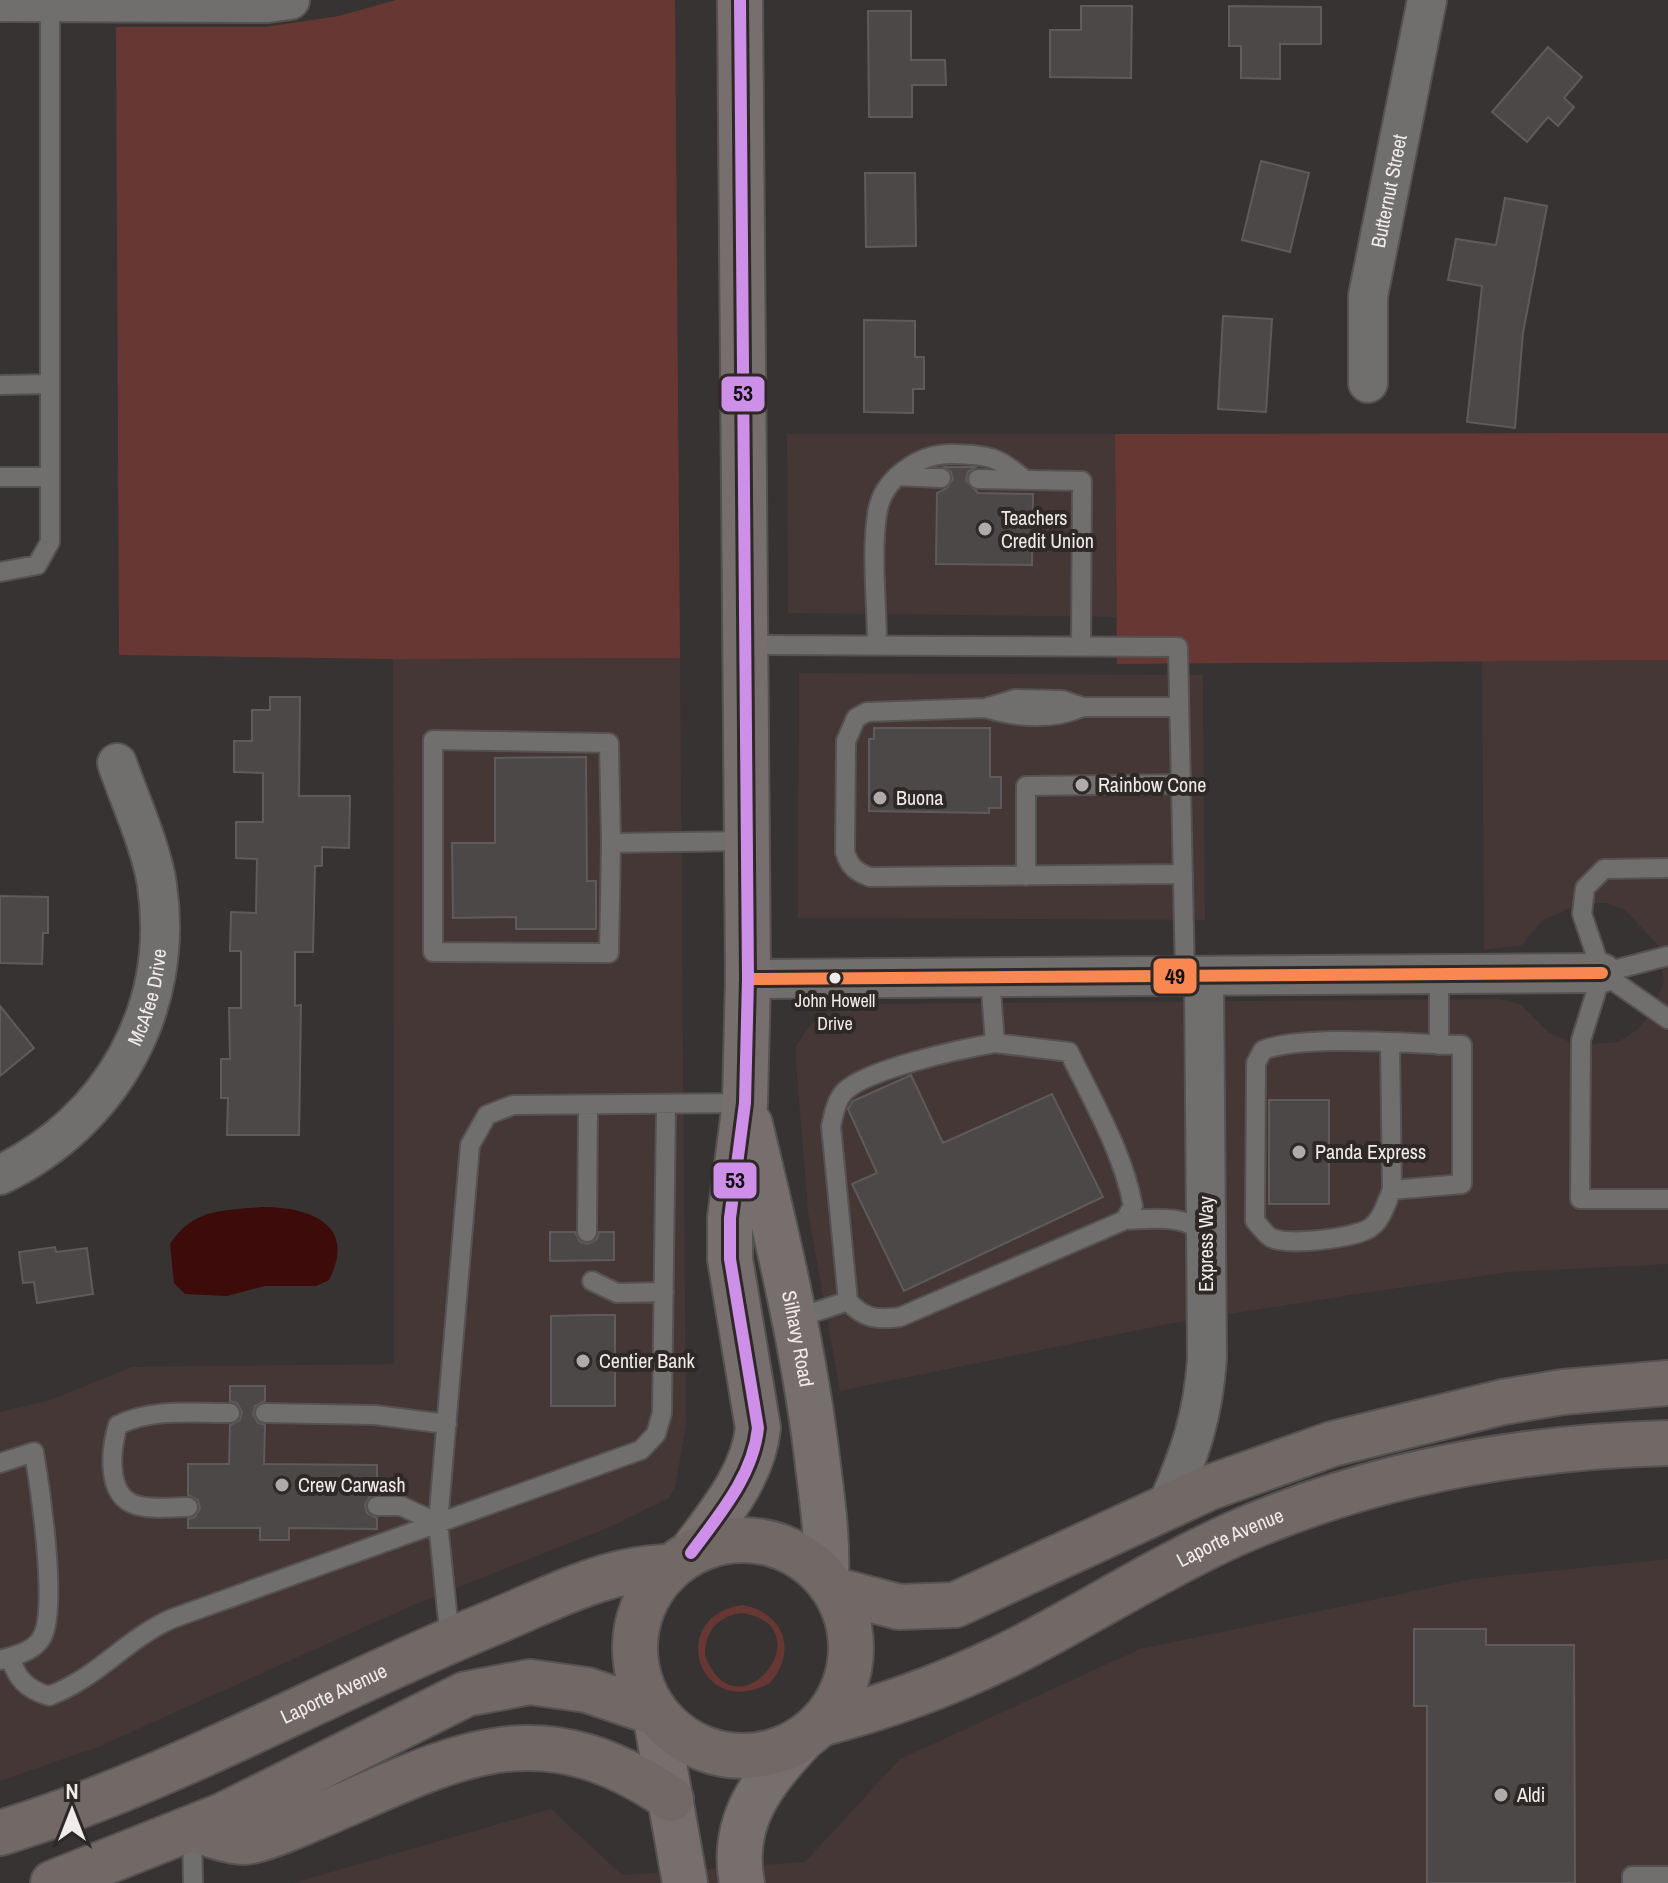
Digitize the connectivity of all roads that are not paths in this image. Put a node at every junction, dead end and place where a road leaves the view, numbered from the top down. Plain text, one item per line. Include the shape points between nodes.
1 (290, 0) edge
2 (740, 0) edge
3 (1427, 0) edge
4 (0, 2) edge
5 (151, 2) edge
6 (50, 3) junction
7 (1368, 383) dead end
8 (50, 384) junction
9 (0, 385) edge
10 (897, 476) junction
11 (0, 477) edge
12 (50, 477) junction
13 (941, 478) dead end
14 (978, 479) dead end
15 (1025, 480) junction
16 (0, 572) edge
17 (746, 645) junction
18 (877, 645) junction
19 (1081, 646) junction
20 (1179, 707) junction
21 (117, 763) dead end
22 (1181, 784) junction
23 (747, 841) junction
24 (611, 843) junction
25 (1668, 868) edge
26 (1183, 874) junction
27 (1026, 876) junction
28 (1668, 956) edge
29 (1602, 973) junction
30 (1439, 974) junction
31 (1194, 976) junction
32 (990, 977) junction
33 (748, 979) junction
34 (1668, 1019) edge
35 (995, 1043) junction
36 (1390, 1044) junction
37 (1439, 1045) junction
38 (745, 1103) junction
39 (588, 1106) junction
40 (666, 1106) junction
41 (0, 1175) edge
42 (1392, 1190) junction
43 (1668, 1199) edge
44 (1125, 1220) junction
45 (587, 1232) dead end
46 (1206, 1242) junction
47 (592, 1281) dead end
48 (664, 1292) junction
49 (848, 1301) junction
50 (797, 1318) junction
51 (1668, 1383) edge
52 (230, 1413) dead end
53 (265, 1413) dead end
54 (447, 1424) junction
55 (1668, 1443) edge
56 (0, 1463) edge
57 (377, 1506) dead end
58 (1167, 1506) junction
59 (188, 1507) dead end
60 (438, 1523) junction
61 (681, 1560) junction
62 (830, 1584) junction
63 (450, 1640) junction
64 (5, 1658) edge
65 (655, 1713) junction
66 (812, 1731) junction
67 (671, 1799) junction
68 (192, 1829) junction
69 (0, 1833) edge
70 (1668, 1876) edge
71 (53, 1883) edge
72 (193, 1883) edge
73 (685, 1883) edge
74 (742, 1883) edge
75 (1632, 1883) edge

1 - 5 street
2 - 17 street, Silhavy Road
3 - 7 street, Butternut Street via 1368,296
4 - 6 street
5 - 6 street
6 - 8 lane
8 - 9 lane
8 - 12 lane
10 - 13 lane
10 - 15 lane via 915,462 944,454 995,458
10 - 18 lane via 877,514
11 - 12 lane
12 - 16 lane via 50,542 37,565
14 - 15 lane
15 - 19 lane via 1082,481
17 - 18 lane
17 - 23 street, Silhavy Road
18 - 19 lane
19 - 20 lane via 1178,647
20 - 22 lane
20 - 27 lane via 1083,707 1062,700 1015,699 985,708 881,710 856,718 846,741 848,864 870,877
21 - 41 street, McAfee Drive via 157,884 158,980 137,1040 93,1109 29,1161
22 - 26 lane
22 - 27 lane via 1026,786
23 - 24 lane
23 - 33 street, Silhavy Road
24 - 24 lane via 609,743 433,740 433,952 609,953
25 - 29 lane via 1604,869 1585,888 1582,914
26 - 27 lane
26 - 31 lane
28 - 29 lane
29 - 30 street
29 - 34 lane
29 - 43 lane via 1581,1040 1580,1199
30 - 31 street
30 - 37 lane
31 - 32 street
31 - 46 street, Express Way
32 - 33 street
32 - 35 lane
33 - 38 street, Silhavy Road
35 - 44 lane via 1069,1052 1129,1184 1133,1206
35 - 49 lane via 902,1064 845,1090 831,1126
36 - 37 lane
36 - 42 lane
36 - 42 lane via 1282,1043 1263,1050 1256,1063 1255,1221 1270,1238 1292,1242 1357,1234 1380,1217
37 - 42 lane via 1462,1045 1462,1184
38 - 40 lane
38 - 50 street, Silhavy Road
38 - 61 street, Silhavy Road via 730,1259 756,1408 756,1448 745,1474
39 - 40 lane
39 - 45 lane
39 - 54 lane via 513,1105 487,1115 470,1145
40 - 48 lane
44 - 46 lane via 1192,1224
44 - 49 lane via 900,1317 861,1315
46 - 58 street, Express Way via 1204,1404 1194,1445
47 - 48 lane via 617,1293
48 - 60 lane via 662,1413 656,1434 641,1450
49 - 50 lane
50 - 62 street, Silhavy Road
51 - 58 main road via 1563,1392 1445,1415 1268,1464
52 - 59 lane via 164,1413 136,1416 118,1425 114,1479 120,1494 133,1505
53 - 54 lane via 375,1415
54 - 60 lane
55 - 66 main road, Laporte Avenue via 1537,1452 1338,1494 1232,1535 946,1684
56 - 64 lane via 34,1452 46,1521 43,1635 32,1649
57 - 60 lane via 401,1506
58 - 62 main road via 955,1605 899,1607
60 - 63 lane
60 - 64 lane via 171,1619 130,1640 91,1675 49,1696 30,1690
61 - 62 main road via 733,1541 777,1545 803,1558
61 - 63 main road, Laporte Avenue via 603,1577
61 - 65 main road via 647,1596 635,1631 636,1669
62 - 66 main road via 851,1636 851,1660 840,1695
63 - 69 main road, Laporte Avenue via 176,1767
65 - 66 main road via 682,1738 711,1752 743,1757 775,1752
65 - 67 street
65 - 68 main road via 575,1687 497,1685 466,1694
66 - 74 street via 770,1773 743,1822 738,1856
67 - 68 main road via 629,1771 551,1749 516,1746 445,1761 246,1842
67 - 73 street
68 - 71 main road
68 - 72 lane
70 - 75 lane via 1632,1876

